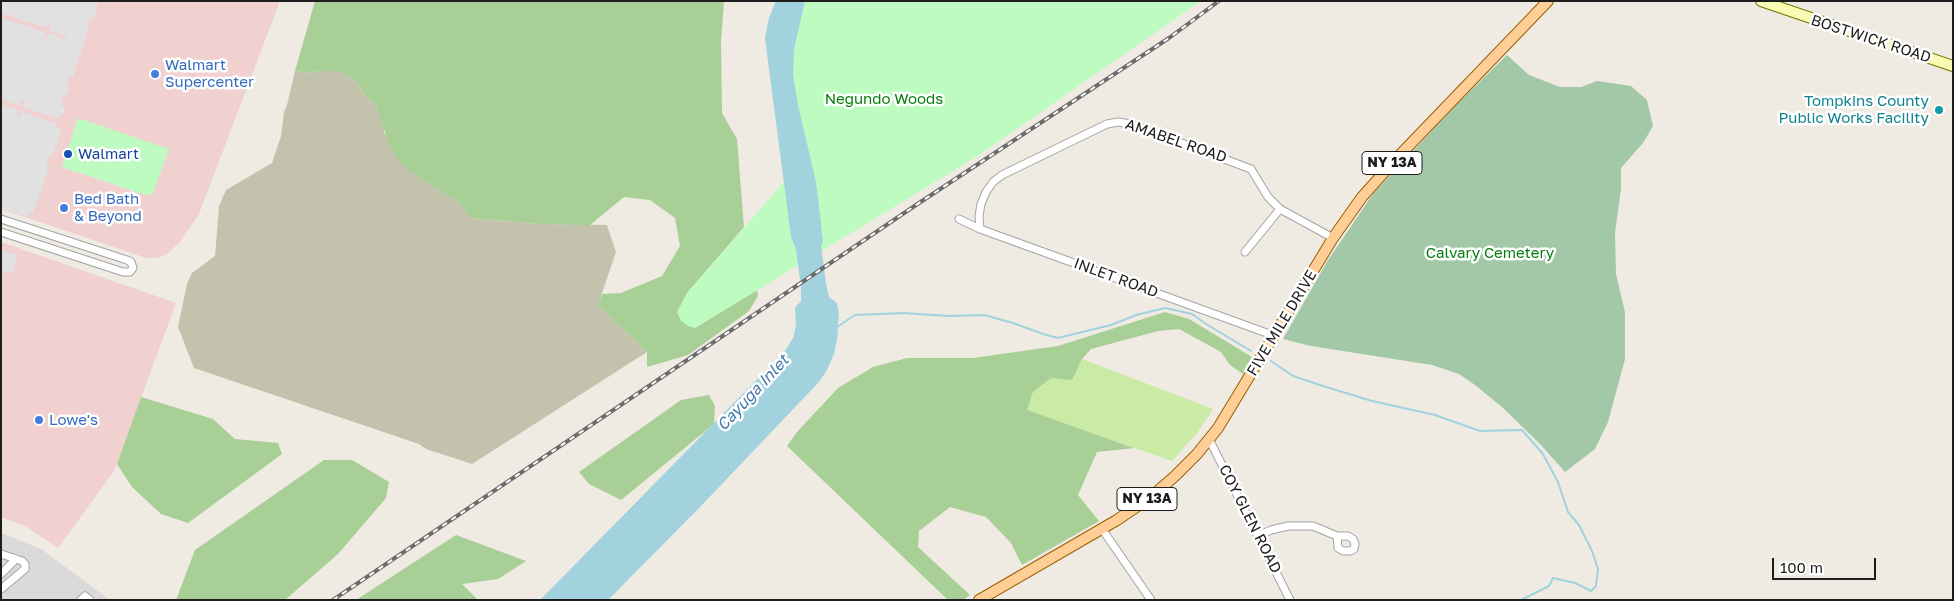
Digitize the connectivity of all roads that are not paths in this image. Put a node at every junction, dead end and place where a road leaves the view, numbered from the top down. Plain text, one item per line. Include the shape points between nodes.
1 (1548, 1) edge
2 (1761, 1) edge
3 (1953, 66) edge
4 (1280, 209) junction
5 (1, 219) edge
6 (959, 219) dead end
7 (980, 229) junction
8 (1, 232) edge
9 (1333, 238) junction
10 (1245, 252) dead end
11 (1275, 336) junction
12 (1209, 439) junction
13 (1102, 529) junction
14 (1258, 536) junction
15 (1337, 536) dead end
16 (1, 554) edge
17 (16, 559) junction
18 (1, 574) edge
19 (1, 589) edge
20 (81, 600) edge
21 (90, 600) edge
22 (979, 600) edge
23 (1151, 600) edge
24 (1290, 600) edge

1 - 9 main road, FIVE MILE DRIVE / NY 13A via 1396,158 1362,197
2 - 3 street, BOSTWICK ROAD
4 - 7 street, AMABEL ROAD via 1268,197 1251,169 1118,122 1107,124 997,179 981,204
4 - 9 street, AMABEL ROAD
4 - 10 street
5 - 8 street via 127,260 133,268 130,272 123,272
6 - 7 street, INLET ROAD
7 - 11 street, INLET ROAD
9 - 11 main road, FIVE MILE DRIVE / NY 13A
11 - 12 main road, FIVE MILE DRIVE / NY 13A
12 - 13 main road, FIVE MILE DRIVE / NY 13A via 1151,497
12 - 14 street, COY GLEN ROAD
13 - 22 main road, FIVE MILE DRIVE / NY 13A
13 - 23 street
14 - 15 street via 1271,530 1302,525
14 - 24 street, COY GLEN ROAD
16 - 17 street
17 - 18 street
17 - 19 street via 25,564 25,569
20 - 21 street via 85,596

